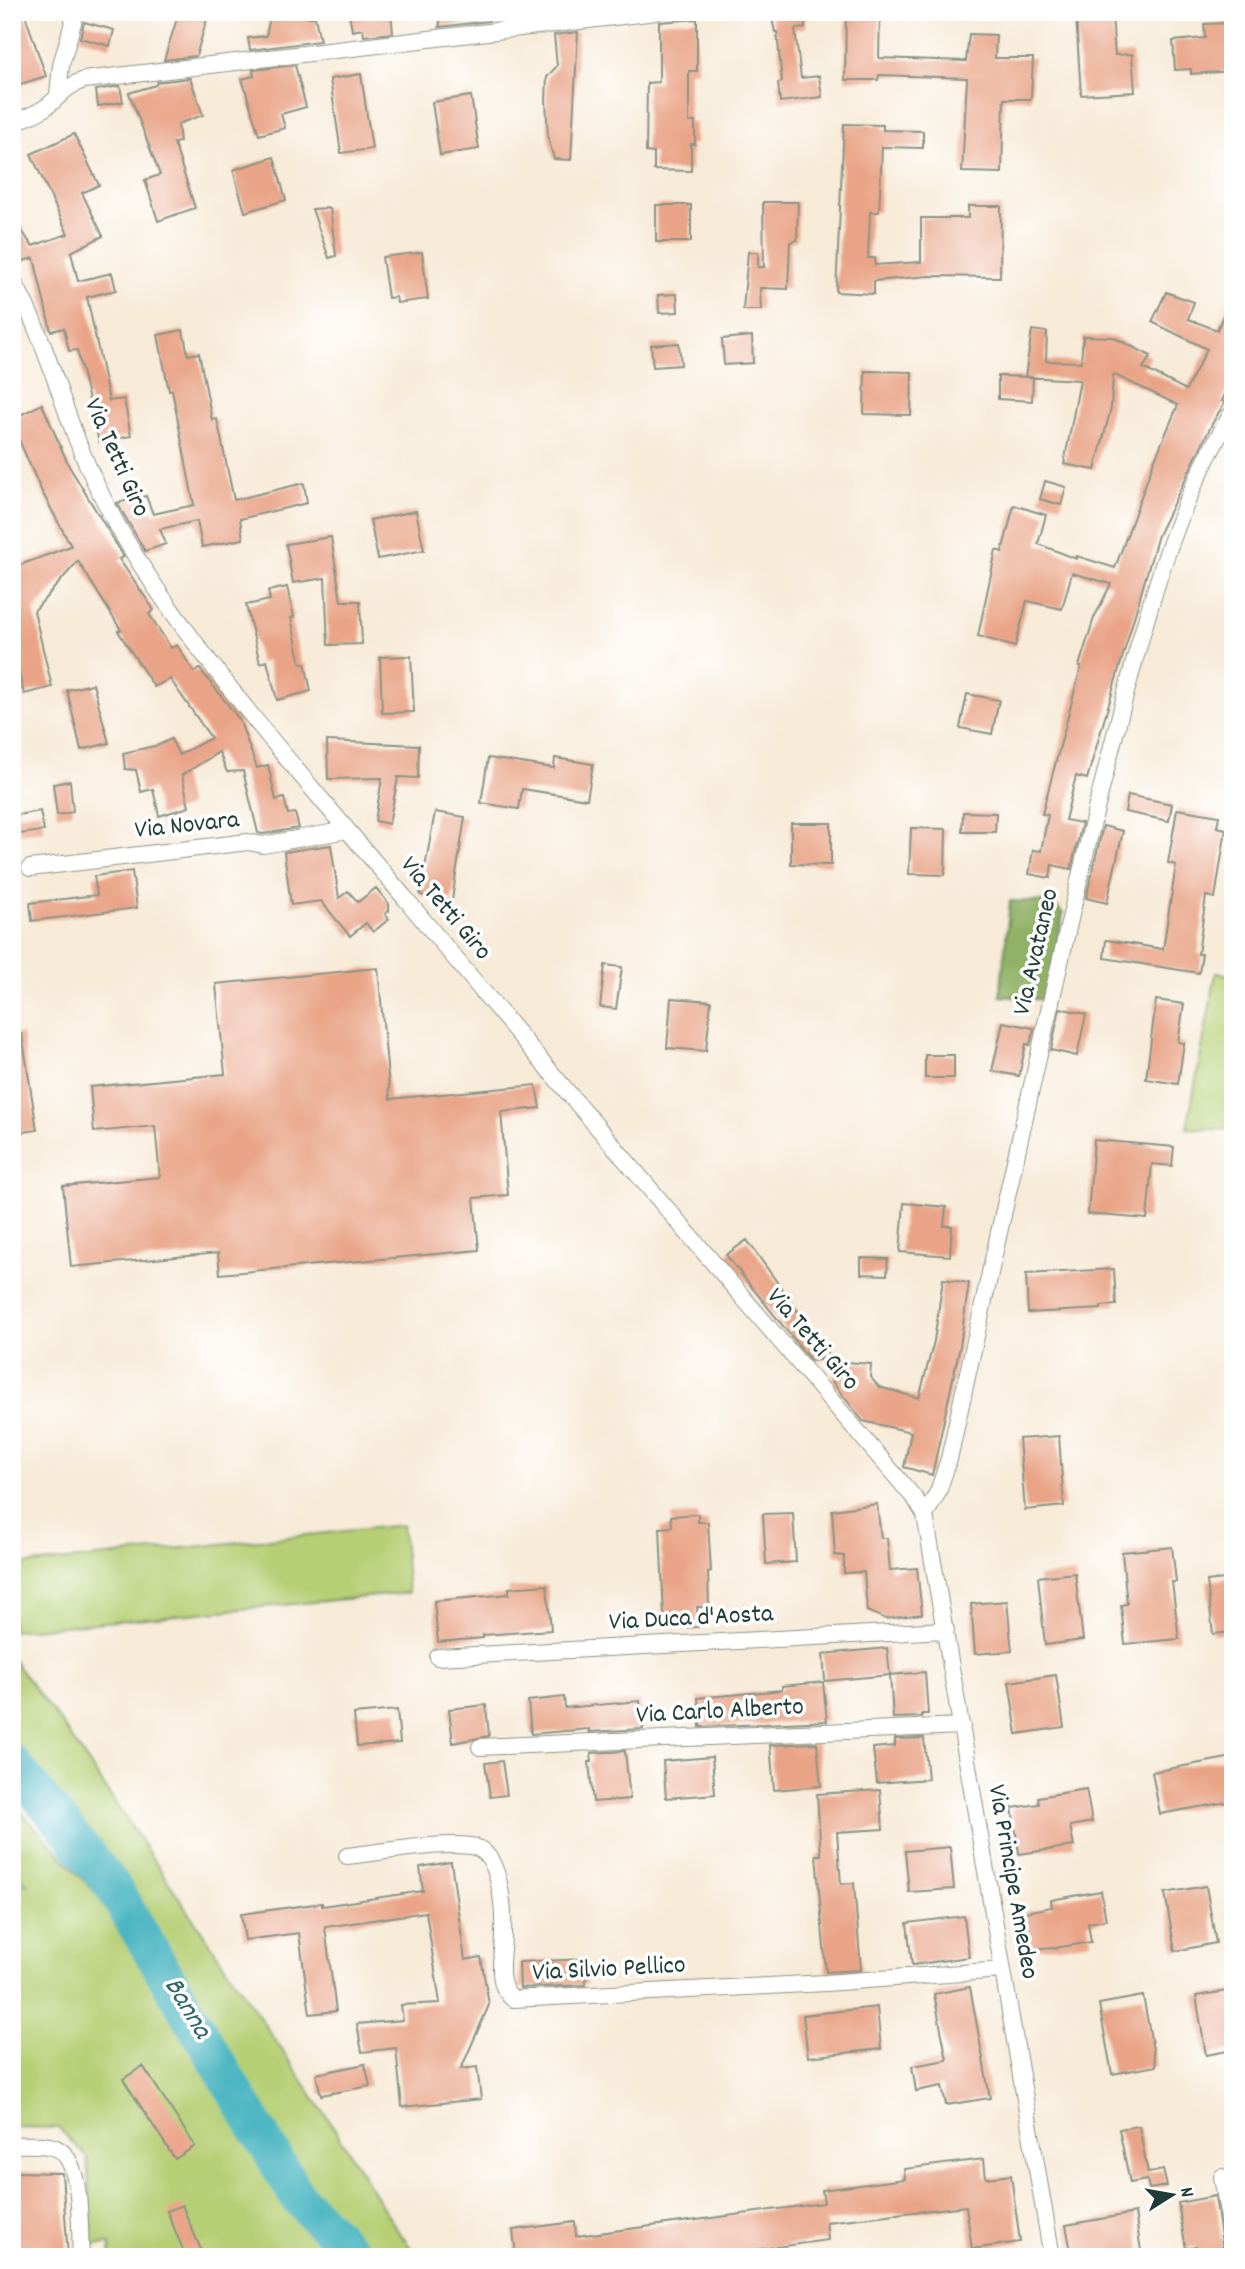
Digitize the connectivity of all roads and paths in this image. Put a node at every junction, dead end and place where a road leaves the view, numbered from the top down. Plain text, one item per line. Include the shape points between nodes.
1 (76, 12) edge
2 (656, 12) edge
3 (58, 94) junction
4 (12, 123) edge
5 (12, 279) edge
6 (1233, 412) edge
7 (348, 830) junction
8 (30, 868) dead end
9 (925, 1515) junction
10 (946, 1630) junction
11 (438, 1657) dead end
12 (961, 1726) junction
13 (480, 1747) dead end
14 (347, 1856) dead end
15 (1002, 1970) junction
16 (12, 2145) edge
17 (1222, 2177) dead end
18 (1233, 2243) edge
19 (81, 2257) edge
20 (1052, 2257) edge

1 - 3 street
2 - 3 street via 84,80
3 - 4 street via 44,108
5 - 7 street, Via Tetti Giro via 34,324 82,452 136,556 241,700
6 - 9 street, Via Avataneo via 1170,540 1148,609 1098,799 948,1459
7 - 8 street, Via Novara via 263,845 248,842
7 - 9 street, Via Tetti Giro
9 - 10 street, Via Principe Amedeo
10 - 11 street, Via Duca d'Aosta
10 - 12 street, Via Principe Amedeo
12 - 13 street, Via Carlo Alberto
12 - 15 street, Via Principe Amedeo
14 - 15 street, Via Silvio Pellico via 447,1846 486,1852 493,1861 503,1915 502,1982 513,1999
15 - 20 street, Via Principe Amedeo
16 - 19 street via 60,2149 70,2160 76,2177
17 - 18 street

